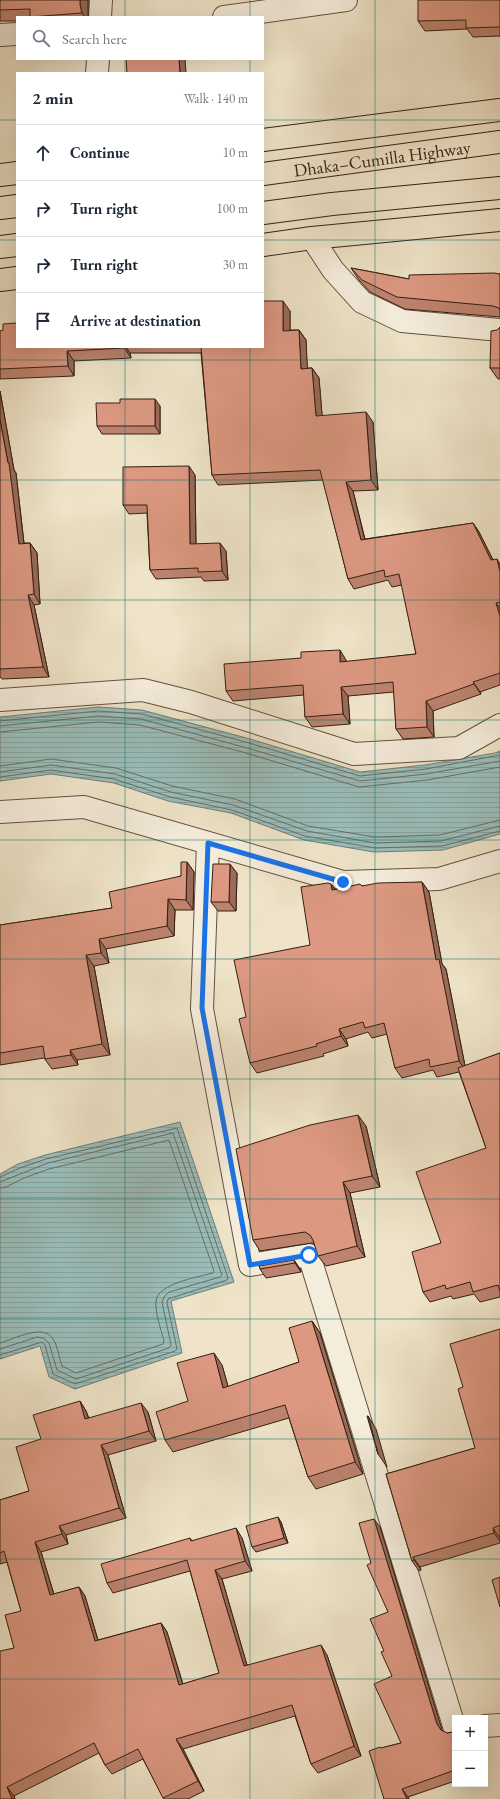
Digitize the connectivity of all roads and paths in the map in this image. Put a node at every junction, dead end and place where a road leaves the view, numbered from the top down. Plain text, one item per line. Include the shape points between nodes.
1 (100, 0) edge
2 (346, 0) edge
3 (100, 16) edge
4 (231, 16) edge
5 (16, 34) edge
6 (0, 35) edge
7 (98, 60) edge
8 (97, 72) edge
9 (500, 110) edge
10 (264, 140) edge
11 (500, 142) edge
12 (16, 173) edge
13 (264, 174) edge
14 (0, 175) edge
15 (500, 188) edge
16 (16, 206) edge
17 (0, 208) edge
18 (264, 213) edge
19 (500, 220) edge
20 (312, 238) junction
21 (16, 245) edge
22 (264, 245) edge
23 (0, 247) edge
24 (16, 278) edge
25 (0, 280) edge
26 (500, 330) edge
27 (0, 700) edge
28 (500, 725) edge
29 (0, 812) edge
30 (208, 843) junction
31 (500, 861) edge
32 (452, 1719) edge
33 (500, 1725) edge
34 (488, 1726) edge

1 - 3 street
2 - 4 street
5 - 6 street
7 - 8 street
9 - 10 highway
11 - 13 highway, Dhaka–Cumilla Highway
12 - 14 highway
15 - 18 highway
16 - 17 highway
19 - 20 highway
20 - 22 highway
20 - 26 street via 333,270 362,302 402,321
21 - 23 highway
24 - 25 highway
27 - 28 street via 144,690 191,702 354,754 459,748
29 - 30 street via 84,807
30 - 31 street via 343,882 439,879
30 - 32 street via 202,1008 250,1265 309,1255
33 - 34 street

